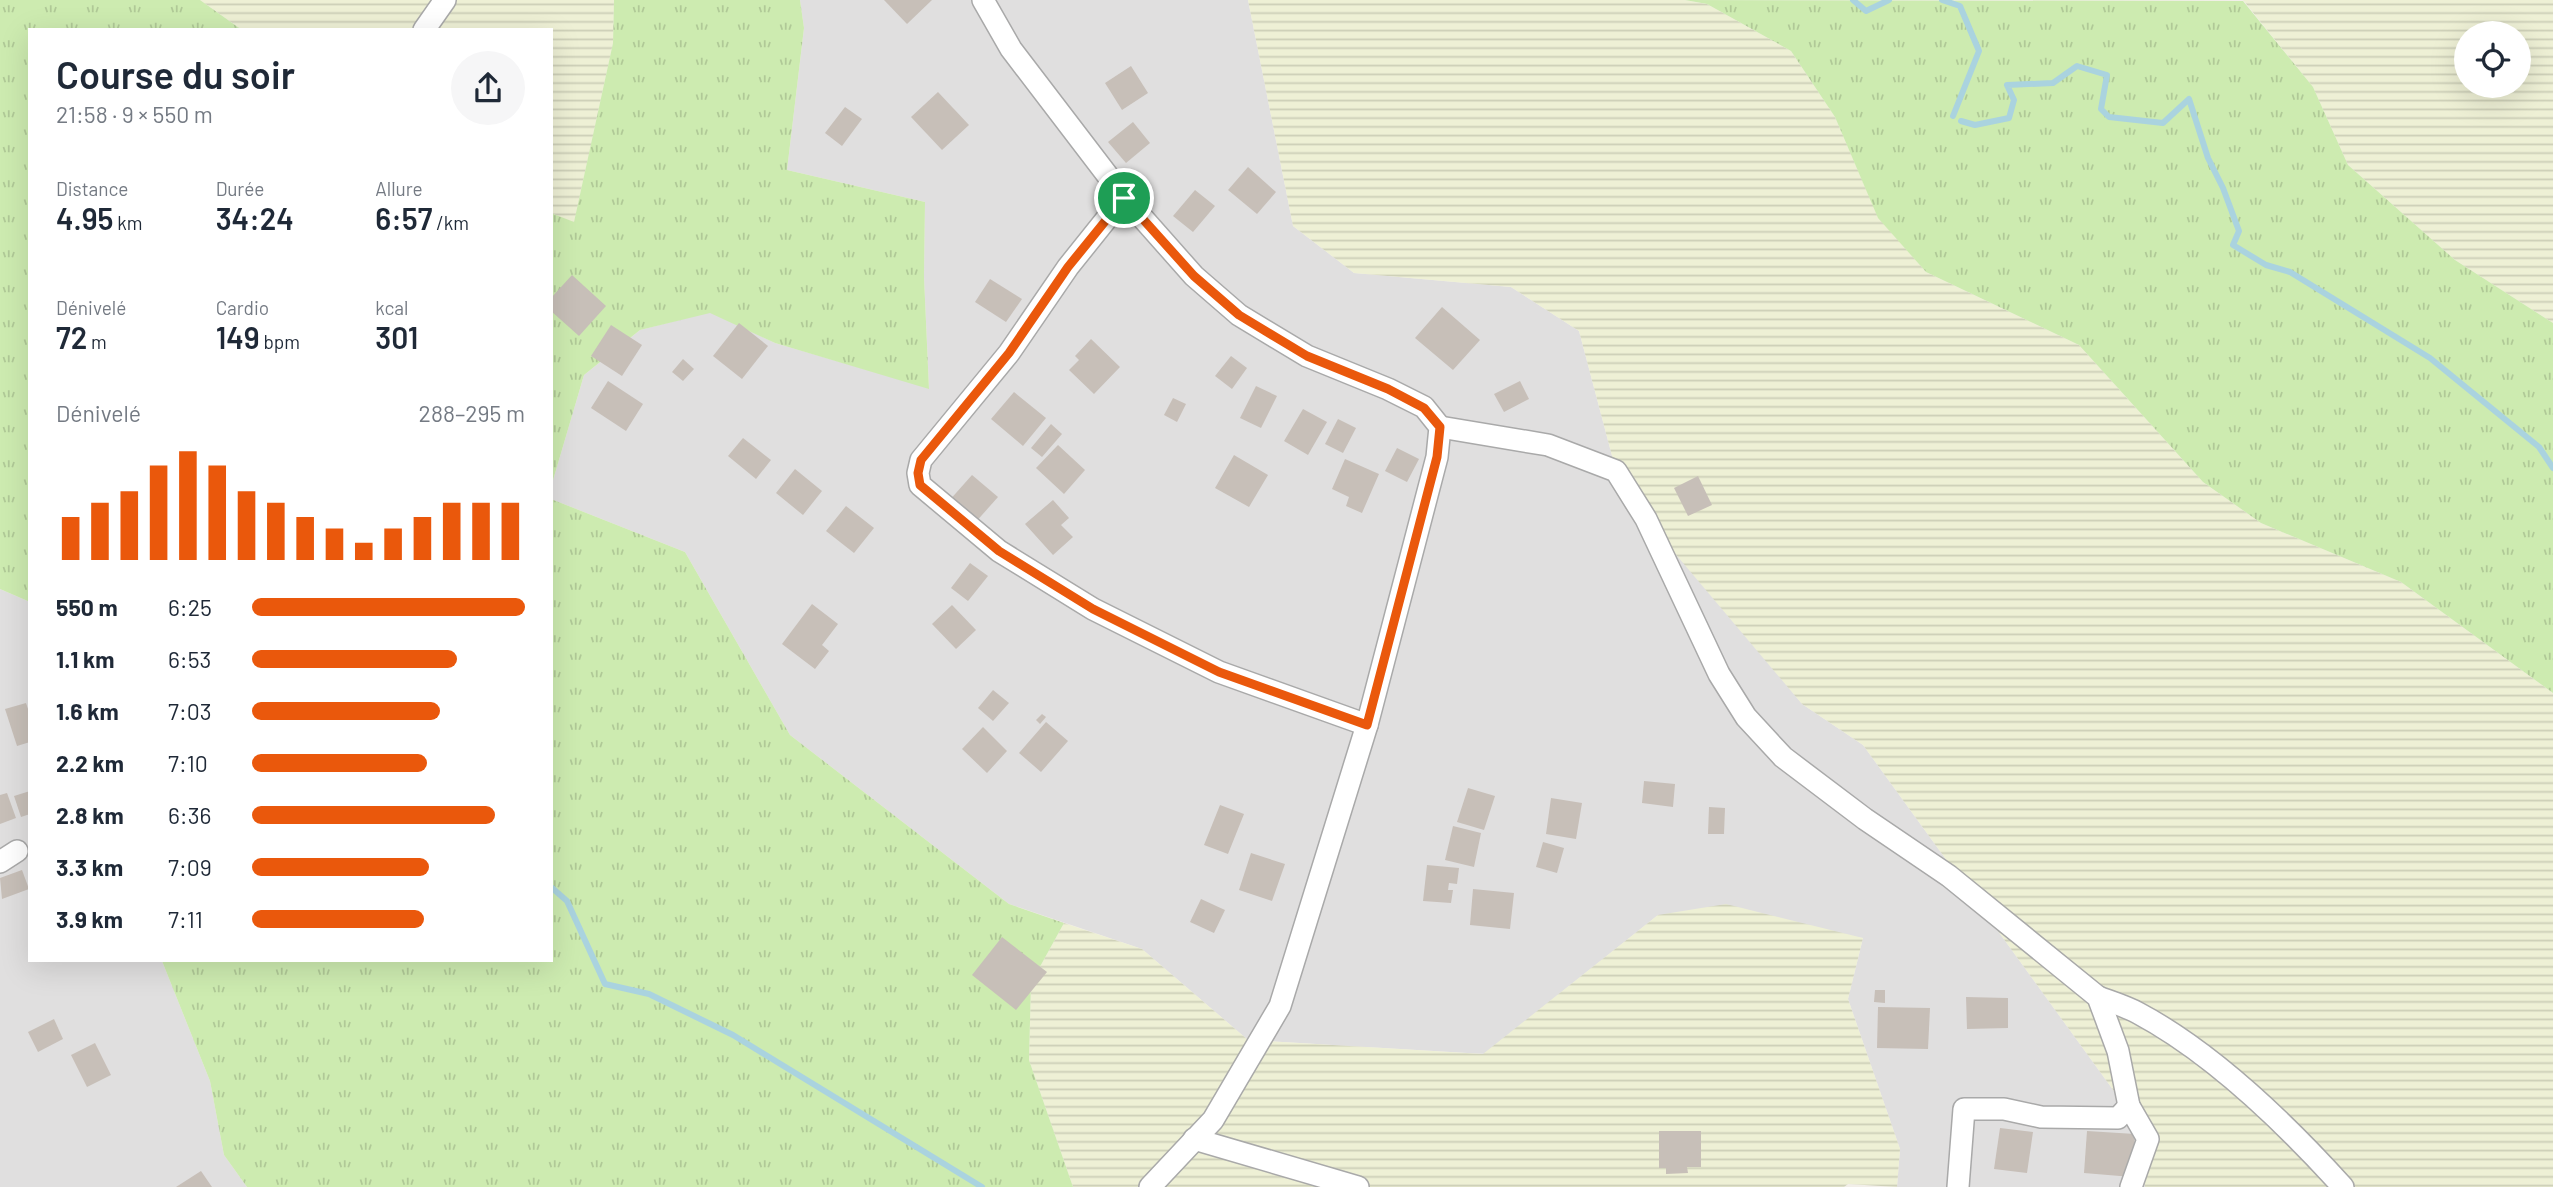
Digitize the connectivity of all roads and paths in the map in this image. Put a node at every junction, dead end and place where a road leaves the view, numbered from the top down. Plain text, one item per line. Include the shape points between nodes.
1 (445, 0) edge
2 (983, 0) edge
3 (425, 28) edge
4 (1124, 198) junction
5 (1440, 427) junction
6 (1367, 725) junction
7 (2098, 997) junction
8 (2129, 1106) junction
9 (1194, 1139) junction
10 (1150, 1187) edge
11 (1358, 1187) edge
12 (1958, 1187) edge
13 (2131, 1187) edge
14 (2343, 1187) edge

1 - 3 street
2 - 4 street via 1011,50
4 - 5 street via 1194,276 1239,315 1307,356 1424,408
4 - 6 street via 1068,267 1009,353 921,460 920,485 999,551 1093,609 1219,672
5 - 6 street via 1437,457
5 - 7 street via 1548,445 1616,471 1646,519 1720,674 1746,717 1783,757 1949,876
6 - 9 street via 1280,1006 1213,1120
7 - 8 street via 2118,1051
7 - 14 street via 2136,1012 2208,1059 2308,1147
8 - 12 street via 2118,1118 1964,1109
8 - 13 street via 2148,1139
9 - 10 street
9 - 11 street

